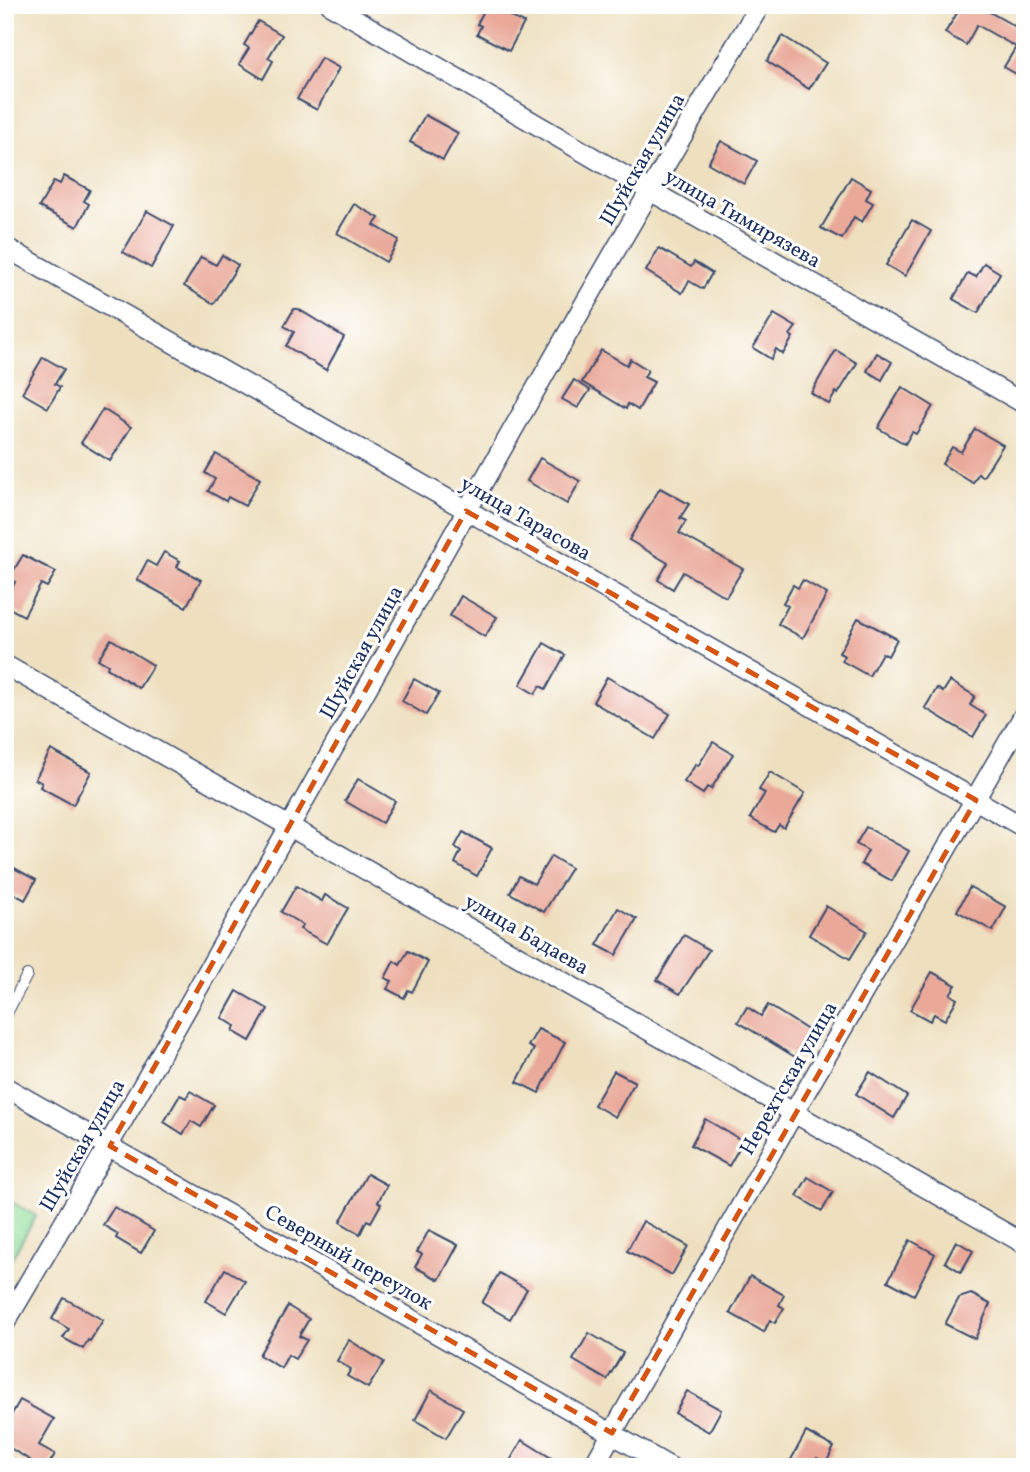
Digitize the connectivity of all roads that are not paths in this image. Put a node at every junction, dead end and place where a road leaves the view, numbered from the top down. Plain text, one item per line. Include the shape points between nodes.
1 (331, 5) edge
2 (760, 5) edge
3 (649, 190) junction
4 (5, 247) edge
5 (1025, 404) edge
6 (466, 511) junction
7 (5, 665) edge
8 (1025, 713) edge
9 (975, 800) junction
10 (290, 825) junction
11 (1025, 828) edge
12 (27, 975) dead end
13 (5, 1017) edge
14 (5, 1087) edge
15 (794, 1112) junction
16 (110, 1146) junction
17 (1025, 1244) edge
18 (5, 1323) edge
19 (612, 1433) junction
20 (593, 1467) edge
21 (670, 1467) edge

1 - 3 street, улица Тимирязева
2 - 3 street, Шуйская улица
3 - 5 street, улица Тимирязева
3 - 6 street, Шуйская улица
4 - 6 street, улица Тарасова
6 - 9 street, улица Тарасова
6 - 10 street, Шуйская улица
7 - 10 street, улица Бадаева
8 - 9 street, Нерехтская улица
9 - 11 street, улица Тарасова
9 - 15 street, Нерехтская улица
10 - 15 street, улица Бадаева
10 - 16 street, Шуйская улица
12 - 13 lane
14 - 16 street, Северный переулок
15 - 17 street, улица Бадаева
15 - 19 street, Нерехтская улица
16 - 18 street, Шуйская улица
16 - 19 street, Северный переулок
19 - 20 street, Нерехтская улица
19 - 21 street, Северный переулок

